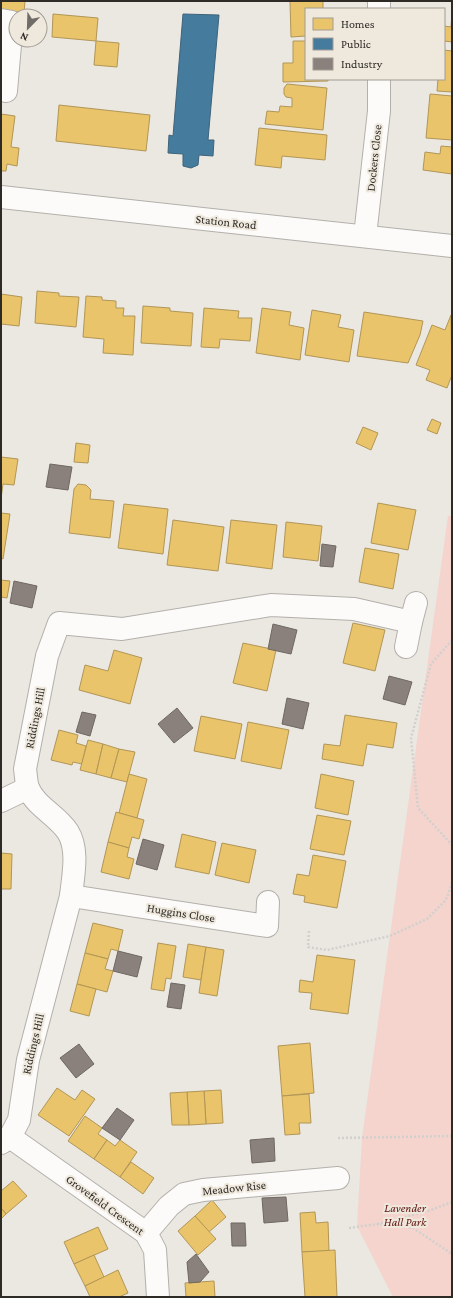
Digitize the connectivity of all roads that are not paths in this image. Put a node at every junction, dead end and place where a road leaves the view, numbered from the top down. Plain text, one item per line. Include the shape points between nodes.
1 (1, 20) edge
2 (379, 80) edge
3 (6, 91) dead end
4 (1, 197) edge
5 (365, 236) junction
6 (452, 246) edge
7 (406, 646) dead end
8 (28, 788) junction
9 (1, 801) edge
10 (71, 896) junction
11 (268, 902) dead end
12 (6, 1140) edge
13 (338, 1178) dead end
14 (146, 1233) junction
15 (158, 1297) edge

1 - 3 street via 12,22
2 - 5 street, Dockers Close via 379,111
4 - 5 street, Station Road
5 - 6 street, Station Road
7 - 8 street, Riddings Hill via 413,612 271,605 122,629 58,622 47,656 30,737 25,769
8 - 9 street
8 - 10 street, Riddings Hill via 38,802 68,832 74,851
10 - 11 street, Huggins Close via 267,926
10 - 12 street, Riddings Hill via 28,1060 18,1120
12 - 14 street, Grovefield Crescent
13 - 14 street, Meadow Rise via 203,1190 184,1194 169,1206
14 - 15 street, Grovefield Crescent via 155,1250

